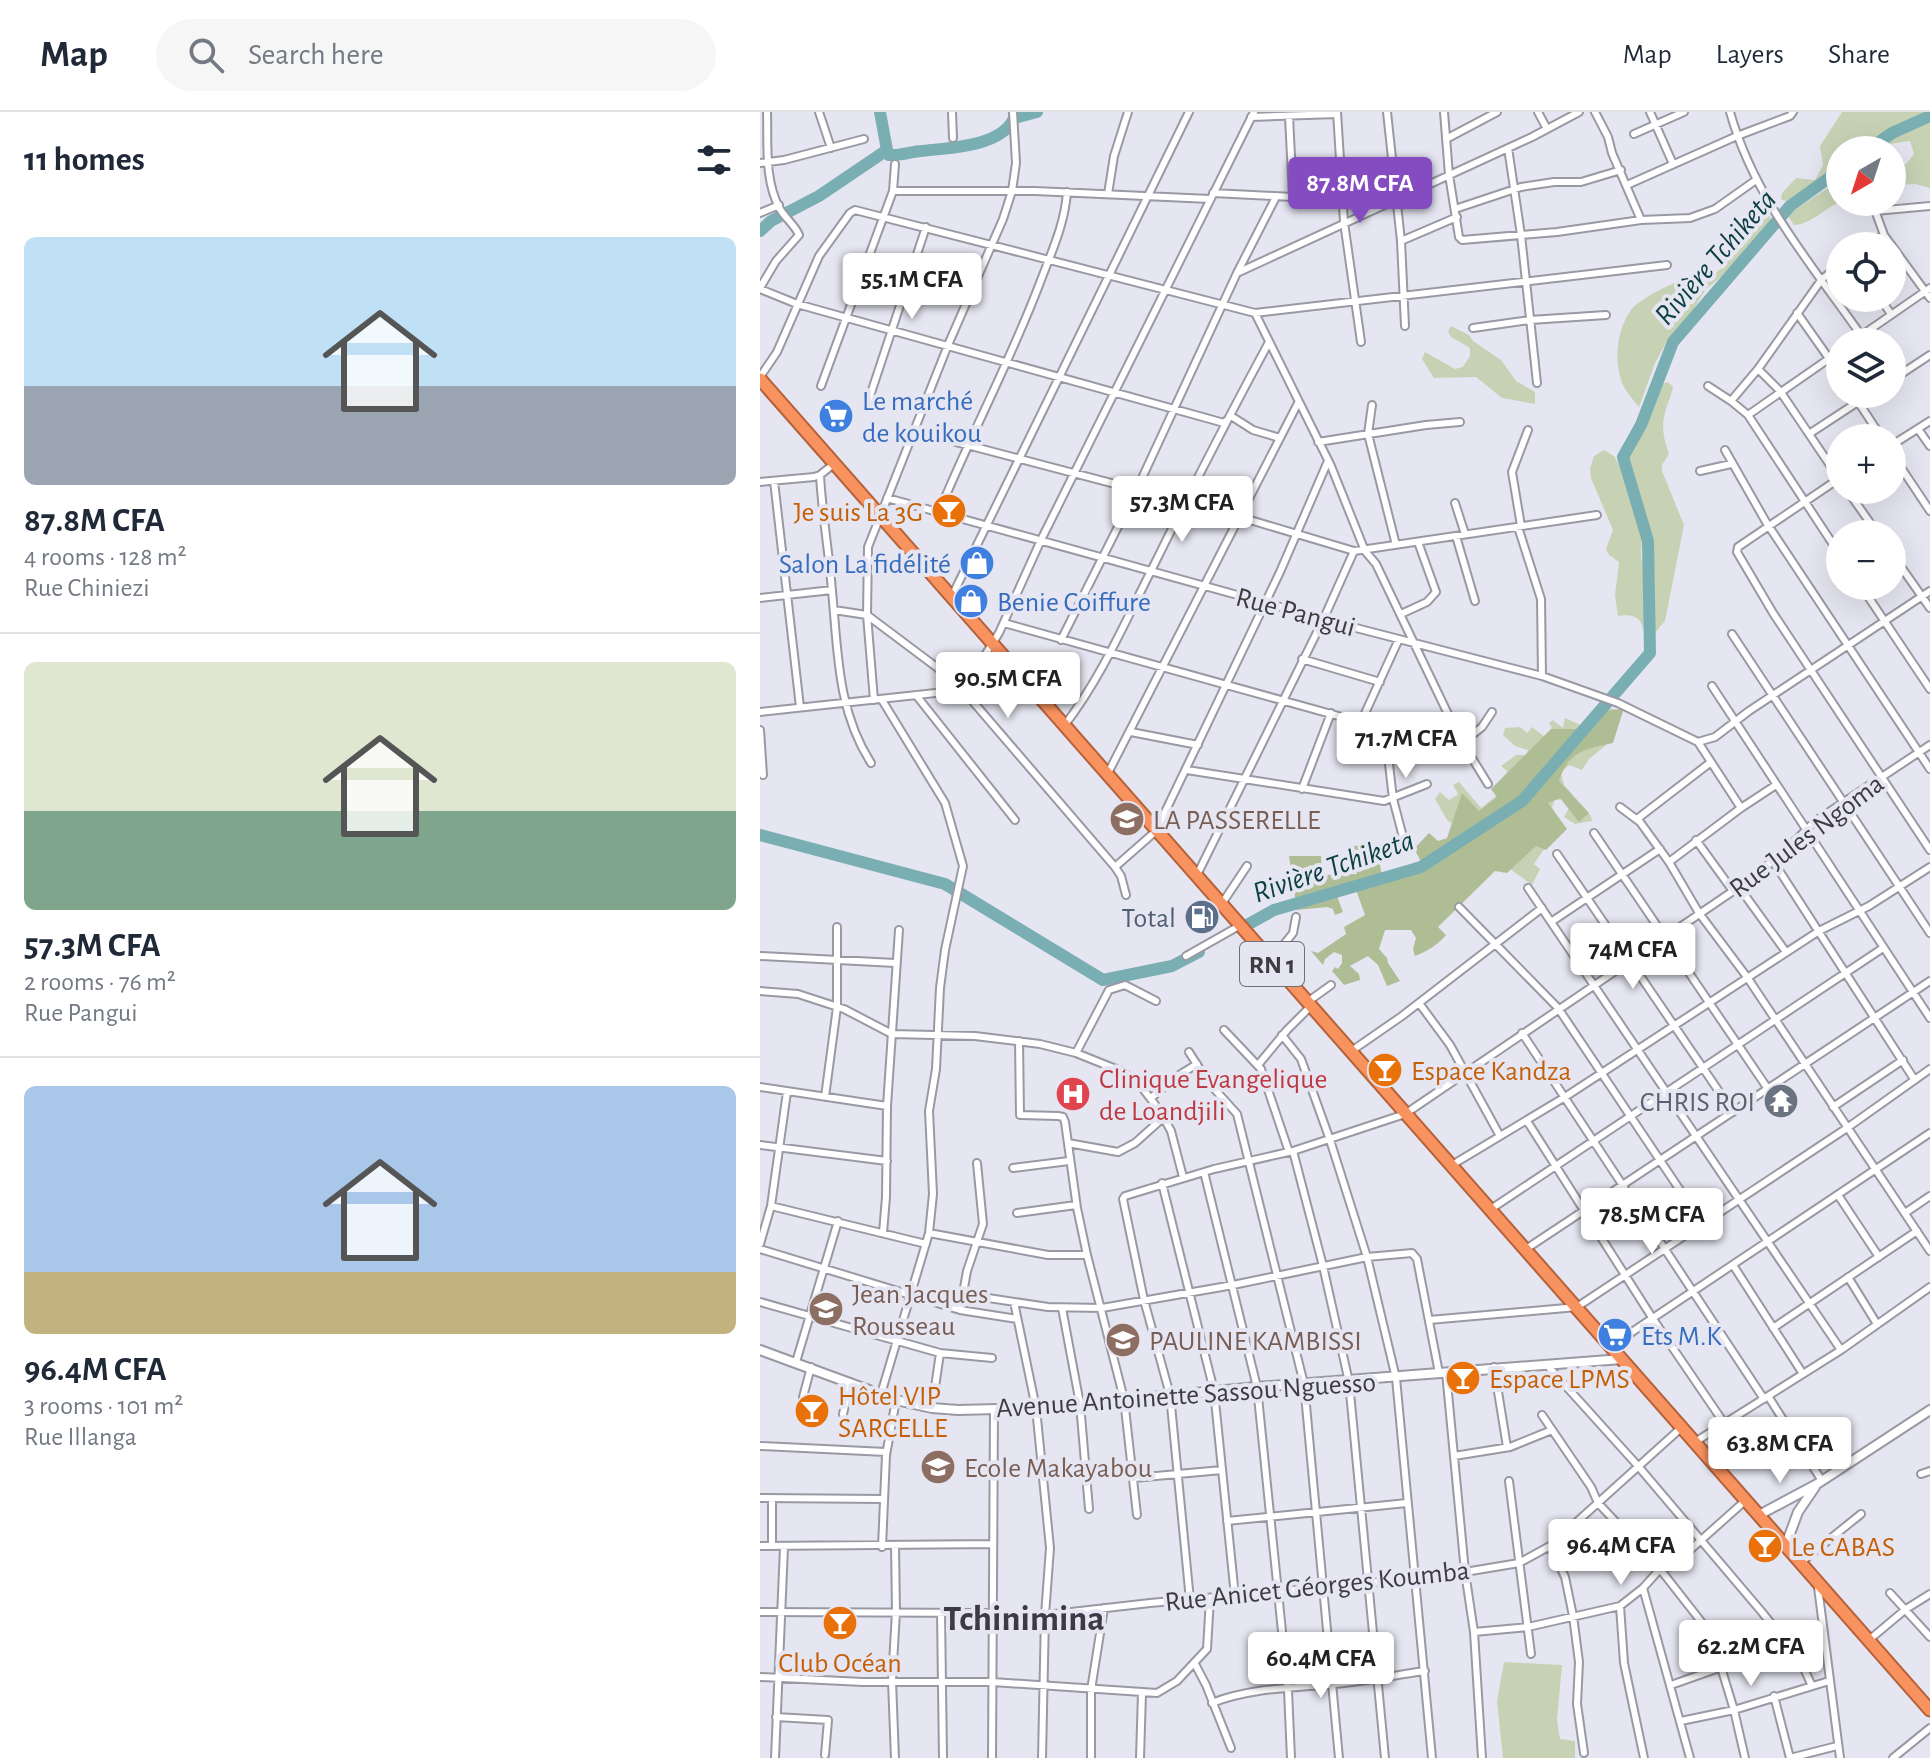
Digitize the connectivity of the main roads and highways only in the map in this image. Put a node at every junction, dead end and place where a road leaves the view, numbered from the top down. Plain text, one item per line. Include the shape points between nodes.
1 (760, 378) edge
2 (1930, 1710) edge

1 - 2 highway, RN 1

